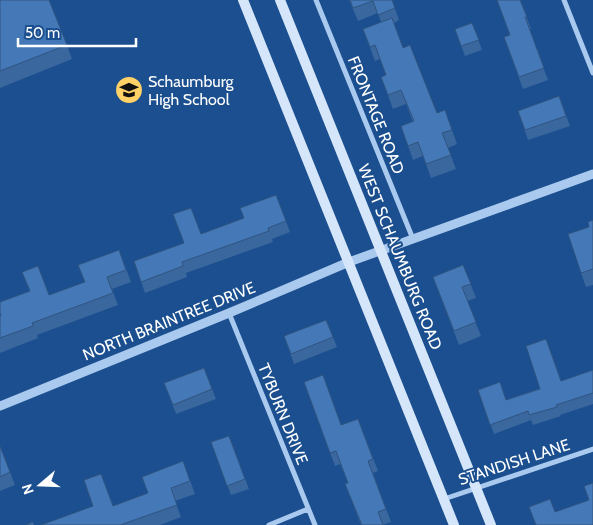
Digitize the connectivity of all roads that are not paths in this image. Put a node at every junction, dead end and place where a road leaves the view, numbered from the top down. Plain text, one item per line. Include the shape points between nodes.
1 (243, 0) edge
2 (280, 0) edge
3 (316, 0) edge
4 (564, 0) edge
5 (593, 73) edge
6 (593, 174) edge
7 (413, 239) junction
8 (381, 250) junction
9 (349, 262) junction
10 (229, 313) junction
11 (0, 406) edge
12 (593, 449) edge
13 (477, 488) junction
14 (443, 499) junction
15 (308, 509) junction
16 (269, 525) edge
17 (315, 525) edge
18 (454, 525) edge
19 (492, 525) edge

1 - 9 main road
2 - 8 main road, WEST SCHAUMBURG ROAD
3 - 7 street, FRONTAGE ROAD
4 - 5 street
6 - 7 street, NORTH BRAINTREE DRIVE
7 - 8 street, NORTH BRAINTREE DRIVE
8 - 9 street, NORTH BRAINTREE DRIVE
8 - 13 main road, WEST SCHAUMBURG ROAD
9 - 10 street, NORTH BRAINTREE DRIVE
9 - 14 main road
10 - 11 street, NORTH BRAINTREE DRIVE
10 - 15 street, TYBURN DRIVE
12 - 13 street, STANDISH LANE
13 - 14 street, STANDISH LANE
13 - 19 main road, WEST SCHAUMBURG ROAD
14 - 18 main road
15 - 16 street
15 - 17 street, TYBURN DRIVE

